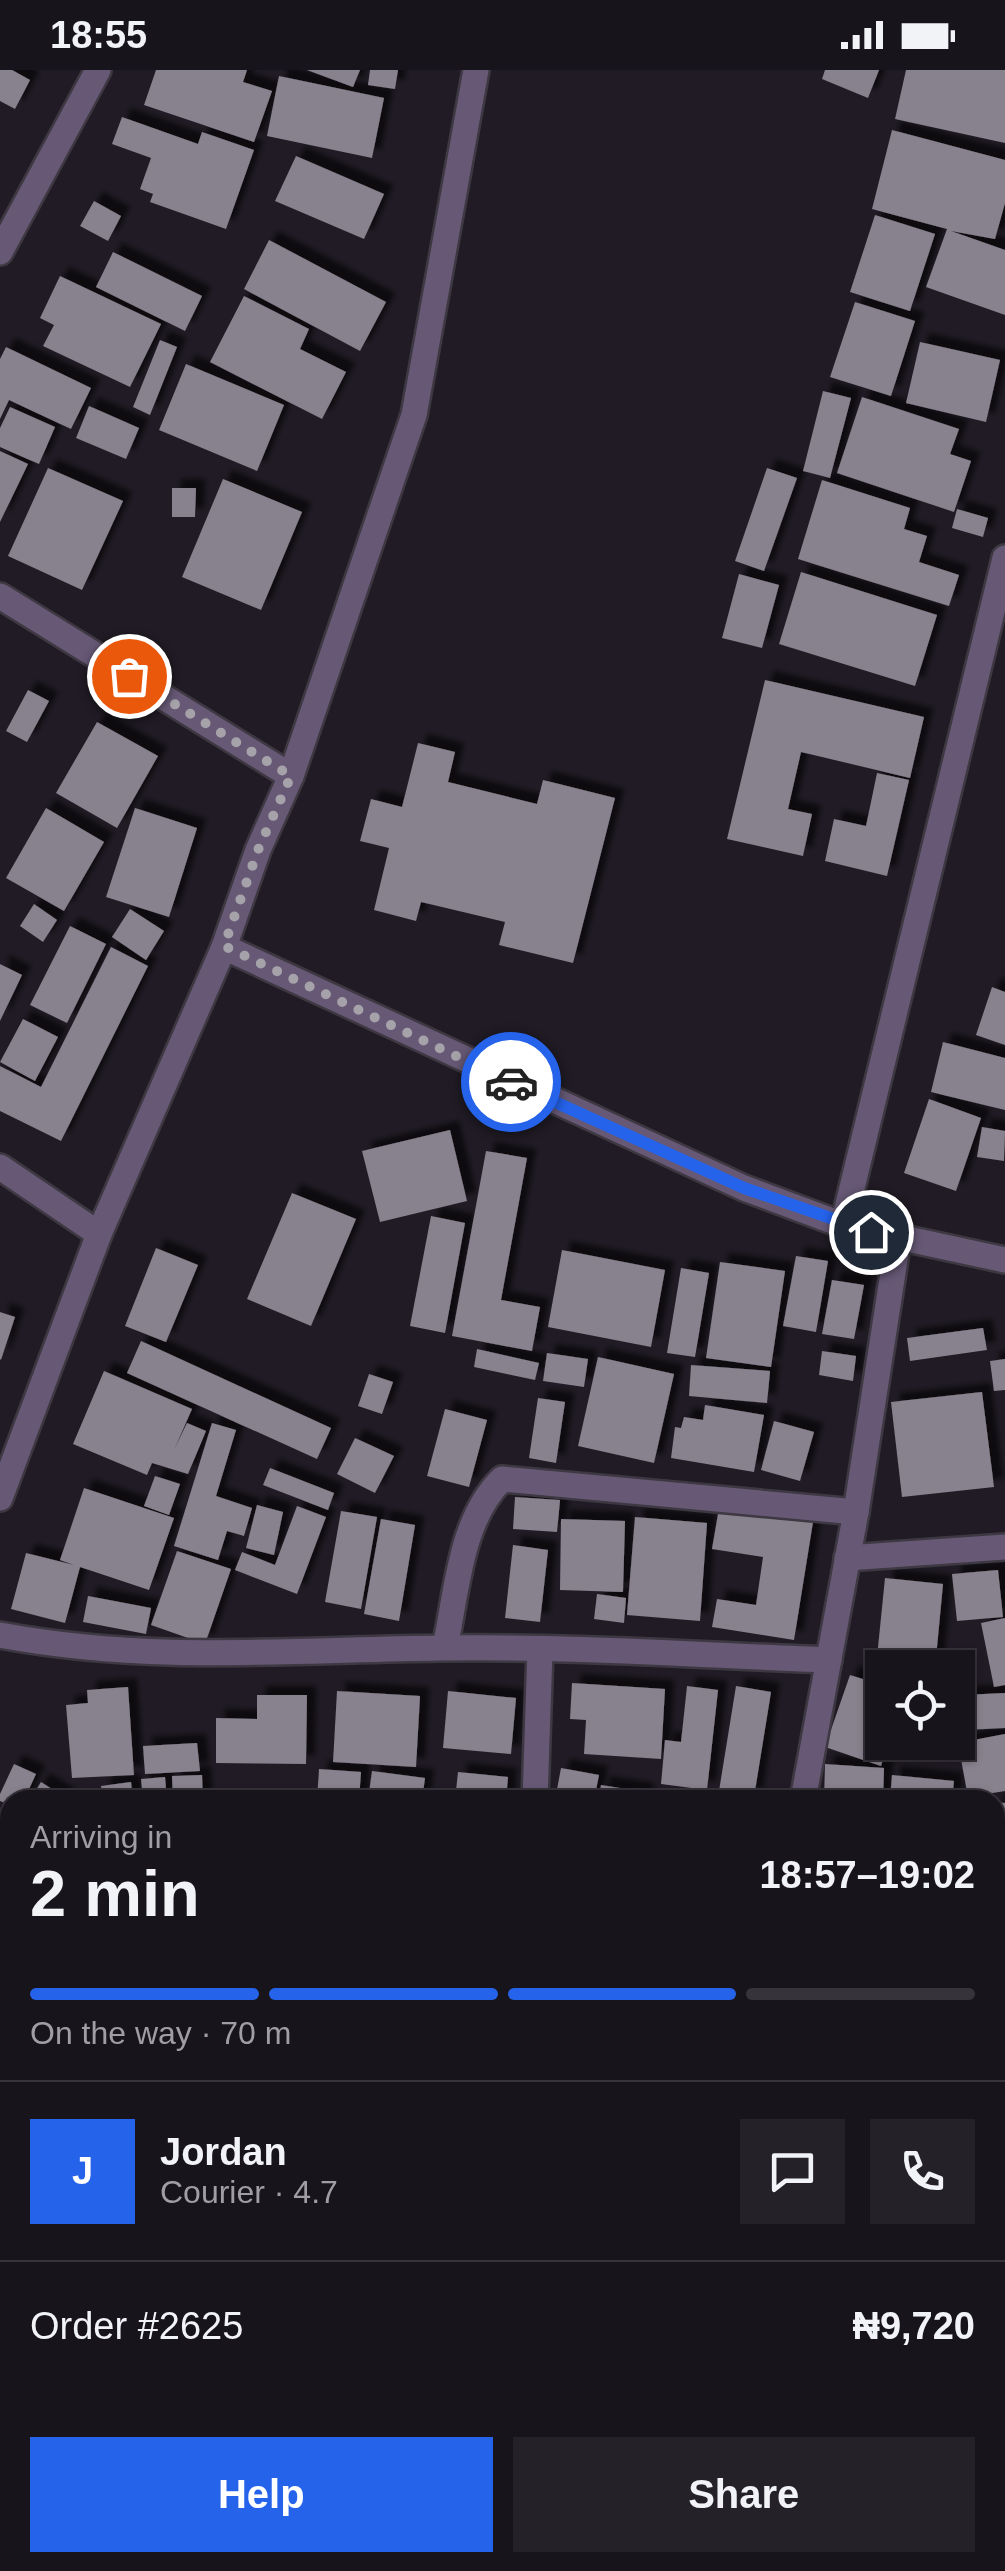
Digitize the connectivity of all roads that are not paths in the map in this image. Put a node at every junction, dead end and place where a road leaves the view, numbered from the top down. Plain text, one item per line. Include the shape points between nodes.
1 (98, 70) edge
2 (476, 70) edge
3 (0, 252) edge
4 (1005, 558) edge
5 (0, 596) edge
6 (291, 776) junction
7 (224, 946) junction
8 (0, 1167) edge
9 (843, 1225) junction
10 (99, 1234) junction
11 (898, 1240) junction
12 (1005, 1260) edge
13 (0, 1498) edge
14 (856, 1512) junction
15 (1005, 1547) edge
16 (847, 1558) junction
17 (0, 1635) edge
18 (445, 1648) junction
19 (540, 1650) junction
20 (829, 1660) junction
21 (535, 1790) edge
22 (805, 1790) edge

1 - 3 street
2 - 6 street via 414,415
4 - 9 street
5 - 6 street
6 - 7 street
7 - 9 street via 744,1188
7 - 10 street
8 - 10 street
9 - 11 street
10 - 13 street
11 - 12 street
11 - 14 street
14 - 16 street
14 - 18 street via 502,1480 474,1520
15 - 16 street
16 - 20 street
17 - 18 street via 80,1650 180,1654
18 - 19 street
19 - 20 street
19 - 21 street
20 - 22 street

